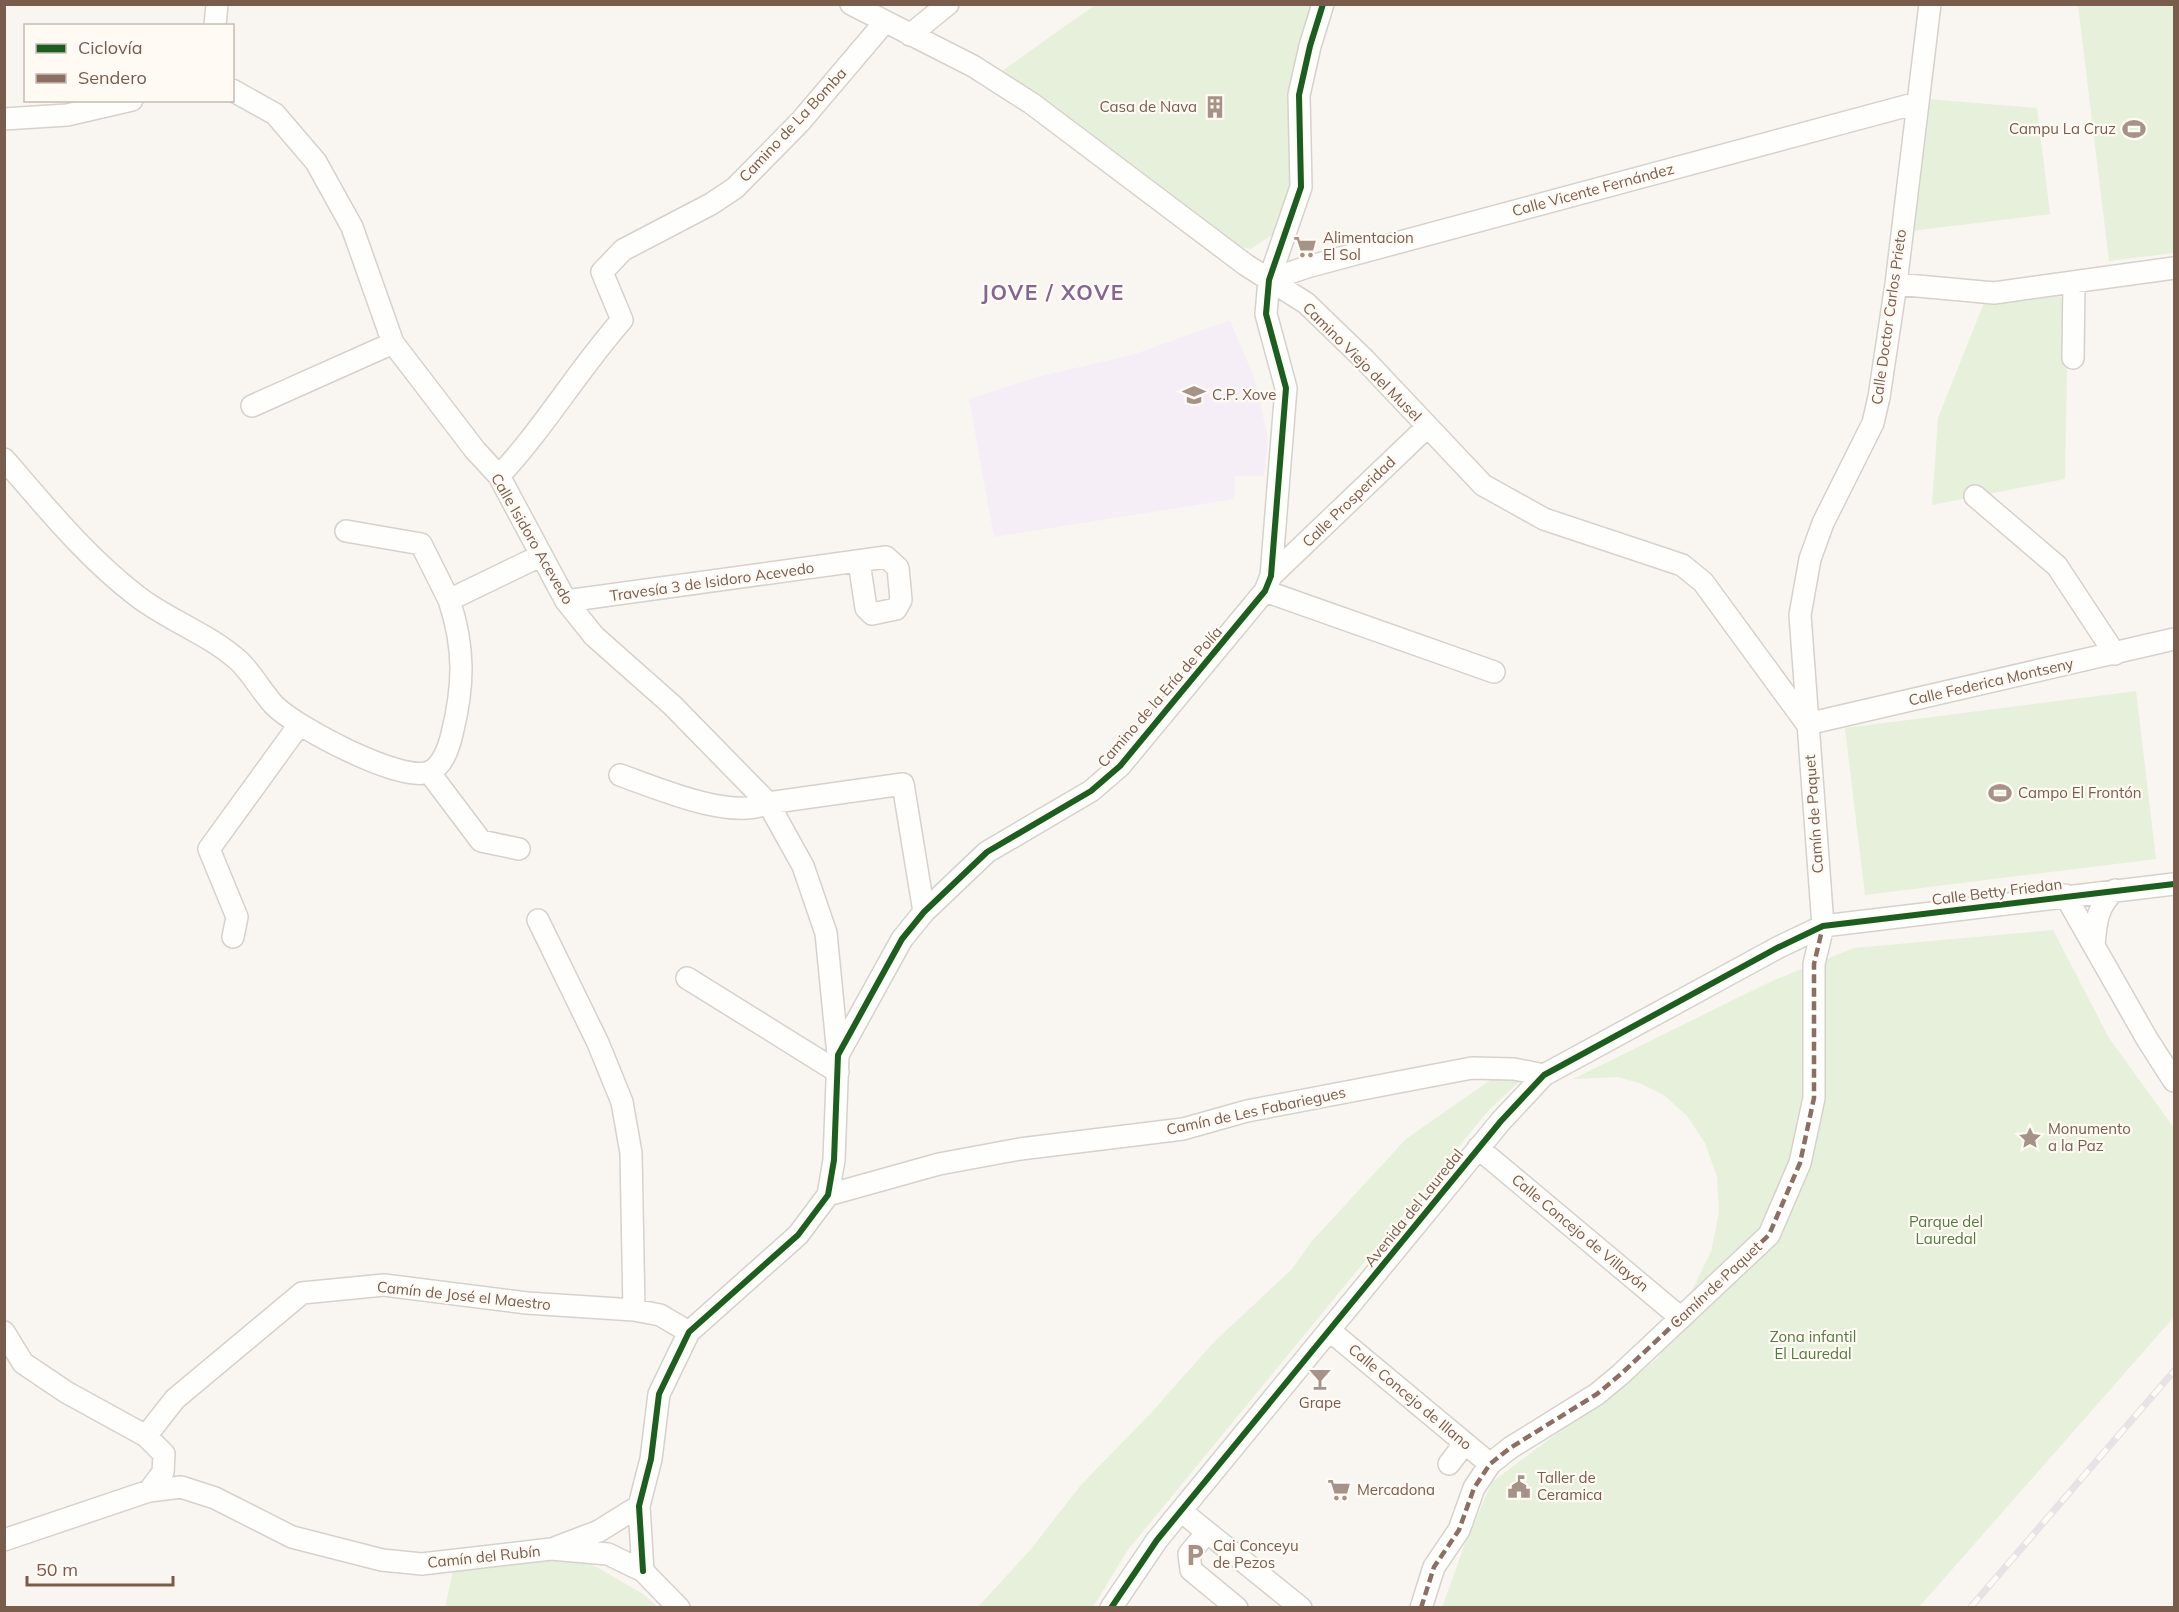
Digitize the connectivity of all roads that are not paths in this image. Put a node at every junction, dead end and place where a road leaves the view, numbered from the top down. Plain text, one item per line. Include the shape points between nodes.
1 (217, 4) edge
2 (851, 4) edge
3 (948, 4) edge
4 (1323, 4) edge
5 (1930, 4) edge
6 (884, 23) junction
7 (215, 24) edge
8 (910, 35) junction
9 (234, 91) edge
10 (123, 102) edge
11 (1917, 103) junction
12 (4, 119) edge
13 (2175, 268) edge
14 (1269, 280) junction
15 (2074, 282) junction
16 (1896, 284) junction
17 (393, 343) junction
18 (2073, 358) dead end
19 (252, 406) dead end
20 (1427, 428) junction
21 (4, 459) edge
22 (499, 477) junction
23 (1975, 496) dead end
24 (346, 531) dead end
25 (540, 556) junction
26 (859, 562) dead end
27 (1268, 584) junction
28 (449, 600) junction
29 (566, 601) junction
30 (2175, 639) edge
31 (2115, 654) junction
32 (1494, 672) dead end
33 (1808, 724) junction
34 (299, 725) junction
35 (429, 772) junction
36 (620, 775) dead end
37 (768, 803) junction
38 (519, 849) dead end
39 (2175, 884) edge
40 (2115, 890) junction
41 (2065, 895) junction
42 (924, 912) junction
43 (538, 920) dead end
44 (1823, 926) junction
45 (233, 937) dead end
46 (2094, 945) junction
47 (687, 978) dead end
48 (838, 1064) junction
49 (1544, 1075) junction
50 (2175, 1081) edge
51 (1478, 1148) junction
52 (828, 1195) junction
53 (633, 1310) junction
54 (1681, 1318) junction
55 (1329, 1330) junction
56 (4, 1332) edge
57 (689, 1332) junction
58 (146, 1436) junction
59 (1465, 1443) junction
60 (1449, 1464) dead end
61 (1490, 1464) junction
62 (148, 1491) junction
63 (639, 1506) junction
64 (1181, 1511) junction
65 (1207, 1532) junction
66 (4, 1540) edge
67 (550, 1550) junction
68 (644, 1571) junction
69 (679, 1608) edge
70 (1111, 1608) edge
71 (1237, 1608) edge
72 (1301, 1608) edge
73 (1421, 1608) edge

1 - 7 street
2 - 6 street, Camino Viejo del Musel
3 - 8 street
4 - 14 street via 1299,95 1301,188
5 - 11 street, Calle Doctor Carlos Prieto
6 - 8 street, Camino Viejo del Musel
6 - 22 street, Camino de La Bomba via 800,122 735,188 623,250 602,273 622,320 588,358 525,449
8 - 14 street, Camino Viejo del Musel via 973,66 1031,103
9 - 17 street, Calle Isidoro Acevedo via 275,114 316,162 352,227
10 - 12 street via 67,115
11 - 14 street, Calle Vicente Fernández
11 - 16 street, Calle Doctor Carlos Prieto
13 - 15 street
14 - 20 street, Camino Viejo del Musel via 1306,303
14 - 27 street via 1266,314 1286,388
15 - 16 street via 1994,293
15 - 18 street
16 - 33 street, Calle Doctor Carlos Prieto via 1873,423 1823,523 1810,559 1800,615
17 - 19 street
17 - 22 street, Calle Isidoro Acevedo
20 - 27 street, Calle Prosperidad
20 - 33 street, Camino Viejo del Musel via 1483,485 1544,519 1682,566 1703,582
21 - 34 street via 107,572 139,598 241,663 275,705
22 - 25 street, Calle Isidoro Acevedo
23 - 31 street via 2057,566
24 - 28 street via 421,544
25 - 28 street
25 - 29 street, Calle Isidoro Acevedo
26 - 29 street, Travesía 3 de Isidoro Acevedo
27 - 32 street
27 - 42 street, Camino de la Ería de Polía via 1120,766 1091,791 987,852
28 - 35 street via 462,661 461,696 450,740 439,766
29 - 37 street, Calle Isidoro Acevedo via 594,636 672,705
30 - 31 street, Calle Federica Montseny
31 - 33 street, Calle Federica Montseny
33 - 44 street, Camín de Paquet
34 - 35 street via 358,756 417,773
34 - 45 street via 209,849 237,917
35 - 38 street via 481,841
36 - 37 street via 697,803 756,809
37 - 42 street via 903,784
37 - 48 street, Calle Isidoro Acevedo via 803,866 823,922
39 - 40 street, Calle Betty Friedan
40 - 41 street, Calle Betty Friedan
40 - 46 street via 2102,902
41 - 44 street, Calle Betty Friedan
41 - 46 street
42 - 48 street, Camino de la Ería de Polía via 902,939
43 - 53 street via 598,1043 621,1102 631,1153
44 - 49 street, Avenida del Lauredal
44 - 54 street, Camín de Paquet via 1814,964 1814,1098 1800,1163 1769,1235
46 - 50 street
47 - 48 street
48 - 52 street, Camino de la Ería de Polía via 834,1160
49 - 51 street, Avenida del Lauredal
49 - 52 street, Camín de Les Fabariegues via 1472,1068 1247,1110 1183,1129 1020,1149 939,1164
51 - 54 street, Calle Concejo de Villayón
51 - 55 street, Avenida del Lauredal
52 - 57 street, Camino de la Ería de Polía via 798,1235
53 - 57 street, Camín de José el Maestro via 660,1315
53 - 58 street, Camín de José el Maestro via 526,1304 384,1285 302,1293 175,1399
54 - 61 street, Camín de Paquet via 1597,1394
55 - 59 street, Calle Concejo de Illano
55 - 64 street, Avenida del Lauredal
56 - 58 street via 23,1364
57 - 63 street, Camino de la Ería de Polía via 659,1394 651,1459
58 - 62 street via 164,1454 163,1472
59 - 60 street
59 - 61 street, Calle Concejo de Illano
61 - 73 street, Camín de Paquet via 1474,1488 1459,1530 1434,1567
62 - 66 street, Camín del Rubín
62 - 67 street, Camín del Rubín via 182,1487 215,1498 292,1538 381,1560 422,1564
63 - 67 street via 599,1531
63 - 68 street, Camino de la Ería de Polía
64 - 65 street
64 - 70 street, Avenida del Lauredal via 1134,1571
65 - 71 street via 1189,1554 1191,1570
65 - 72 street
67 - 68 street, Camín del Rubín via 608,1554
68 - 69 street, Camín del Rubín

